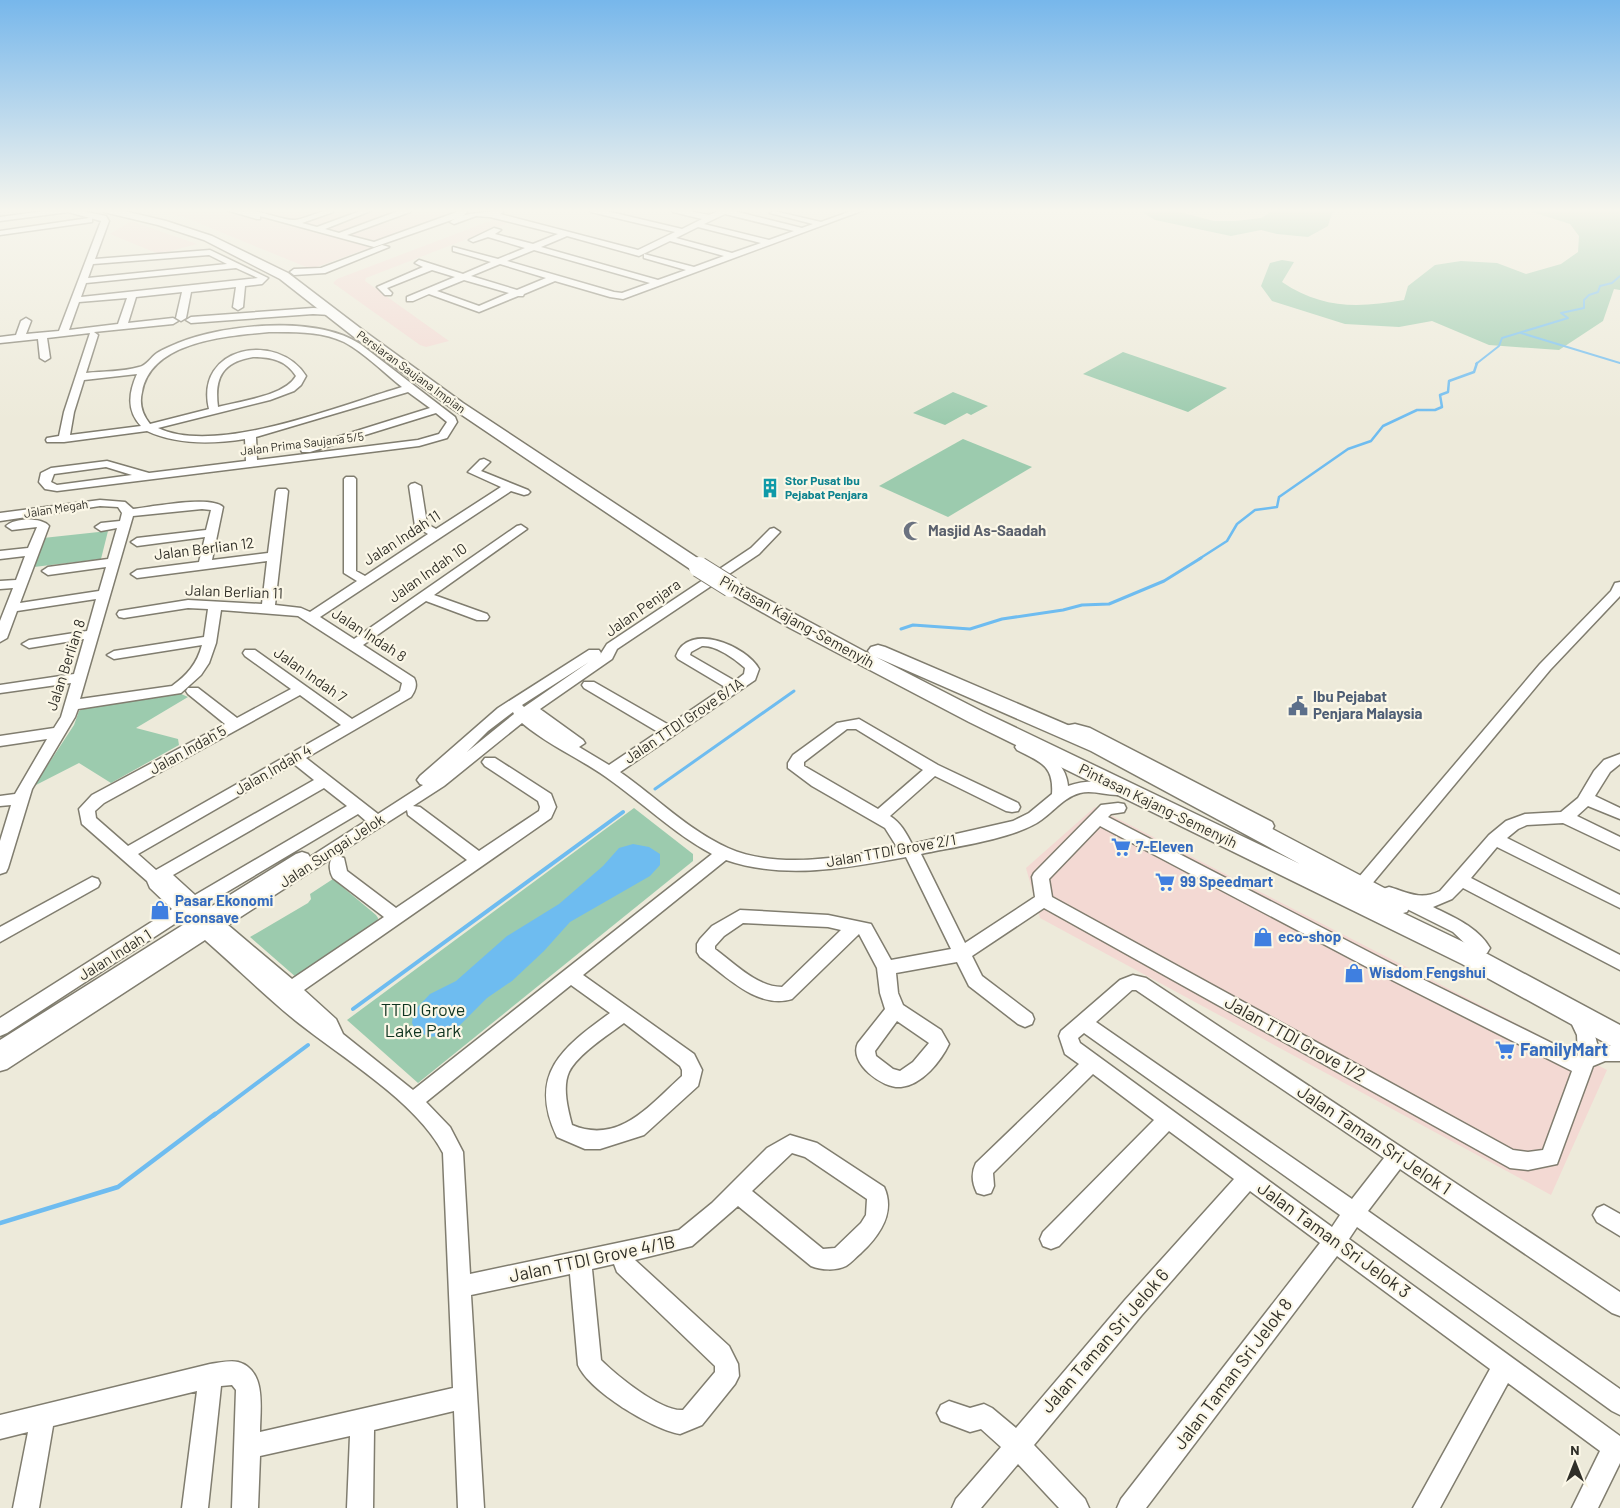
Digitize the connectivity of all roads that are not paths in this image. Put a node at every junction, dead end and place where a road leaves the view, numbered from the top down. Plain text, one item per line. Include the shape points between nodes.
1 (89, 280) edge
2 (261, 280) edge
3 (290, 280) edge
4 (306, 280) edge
5 (397, 280) edge
6 (456, 280) edge
7 (475, 280) edge
8 (549, 280) edge
9 (561, 280) edge
10 (580, 280) edge
11 (649, 280) edge
12 (665, 280) edge
13 (83, 281) joint
14 (658, 283) junction
15 (241, 284) junction
16 (572, 284) junction
17 (187, 289) junction
18 (429, 291) junction
19 (388, 293) dead end
20 (520, 294) junction
21 (132, 295) junction
22 (410, 299) dead end
23 (76, 300) junction
24 (316, 301) junction
25 (238, 307) dead end
26 (331, 312) junction
27 (294, 313) junction
28 (26, 321) dead end
29 (183, 323) junction
30 (122, 327) junction
31 (64, 332) junction
32 (93, 335) dead end
33 (42, 337) junction
34 (20, 339) junction
35 (0, 340) edge
36 (194, 342) junction
37 (45, 358) dead end
38 (143, 370) junction
39 (80, 377) junction
40 (409, 388) junction
41 (438, 409) junction
42 (214, 410) junction
43 (146, 427) junction
44 (250, 435) junction
45 (64, 439) junction
46 (51, 440) dead end
47 (289, 459) junction
48 (484, 462) dead end
49 (252, 464) junction
50 (150, 476) junction
51 (350, 479) dead end
52 (415, 486) dead end
53 (510, 486) junction
54 (282, 491) dead end
55 (524, 492) dead end
56 (0, 518) edge
57 (126, 519) junction
58 (0, 527) edge
59 (101, 527) dead end
60 (521, 529) dead end
61 (774, 532) dead end
62 (211, 533) junction
63 (437, 534) junction
64 (137, 542) dead end
65 (34, 551) junction
66 (0, 555) edge
67 (275, 556) junction
68 (112, 562) junction
69 (704, 564) junction
70 (205, 565) junction
71 (48, 571) dead end
72 (138, 574) dead end
73 (366, 581) junction
74 (22, 583) junction
75 (735, 584) junction
76 (0, 585) edge
77 (1620, 586) edge
78 (104, 594) junction
79 (424, 596) junction
80 (215, 605) junction
81 (12, 608) junction
82 (268, 608) junction
83 (124, 614) dead end
84 (311, 617) junction
85 (482, 617) dead end
86 (93, 634) junction
87 (0, 638) edge
88 (209, 640) junction
89 (29, 644) dead end
90 (354, 645) junction
91 (612, 648) junction
92 (250, 652) dead end
93 (114, 655) dead end
94 (80, 677) junction
95 (409, 681) joint
96 (589, 684) dead end
97 (735, 687) junction
98 (0, 689) edge
99 (302, 689) junction
100 (193, 691) dead end
101 (926, 691) junction
102 (550, 694) junction
103 (72, 705) junction
104 (524, 706) junction
105 (976, 717) junction
106 (541, 723) junction
107 (235, 724) junction
108 (351, 725) junction
109 (496, 726) junction
110 (1054, 726) junction
111 (668, 730) junction
112 (59, 732) junction
113 (0, 741) edge
114 (1098, 746) junction
115 (296, 758) junction
116 (1620, 759) edge
117 (490, 762) dead end
118 (933, 769) junction
119 (609, 772) junction
120 (1098, 777) junction
121 (325, 780) junction
122 (1060, 794) junction
123 (21, 798) junction
124 (1586, 798) junction
125 (1122, 799) junction
126 (0, 801) edge
127 (1012, 807) dead end
128 (414, 811) dead end
129 (369, 814) junction
130 (1620, 814) edge
131 (1565, 817) junction
132 (878, 818) junction
133 (1099, 819) junction
134 (1495, 838) junction
135 (1620, 844) edge
136 (3, 849) edge
137 (909, 850) junction
138 (128, 853) junction
139 (724, 853) junction
140 (479, 860) junction
141 (338, 862) dead end
142 (0, 868) edge
143 (156, 878) junction
144 (1365, 881) junction
145 (92, 883) dead end
146 (1455, 886) junction
147 (1044, 900) junction
148 (1404, 900) junction
149 (1620, 902) edge
150 (204, 916) junction
151 (396, 917) junction
152 (856, 926) junction
153 (1459, 927) junction
154 (0, 935) edge
155 (183, 941) junction
156 (228, 943) junction
157 (1482, 948) junction
158 (961, 954) junction
159 (1620, 962) edge
160 (886, 968) junction
161 (570, 975) junction
162 (1126, 984) joint
163 (286, 993) junction
164 (895, 1010) junction
165 (1575, 1012) junction
166 (624, 1013) junction
167 (1024, 1019) dead end
168 (1082, 1022) junction
169 (1620, 1026) edge
170 (0, 1028) edge
171 (1620, 1038) edge
172 (0, 1050) edge
173 (1620, 1052) edge
174 (1093, 1062) junction
175 (0, 1063) edge
176 (1585, 1064) junction
177 (413, 1100) junction
178 (1169, 1118) junction
179 (1397, 1156) junction
180 (1249, 1177) junction
181 (984, 1186) dead end
182 (737, 1192) junction
183 (1354, 1212) junction
184 (1051, 1239) dead end
185 (1335, 1241) junction
186 (621, 1253) junction
187 (580, 1261) junction
188 (461, 1287) junction
189 (1620, 1306) edge
190 (1505, 1366) junction
191 (210, 1376) junction
192 (464, 1397) junction
193 (1620, 1403) edge
194 (949, 1413) dead end
195 (42, 1417) junction
196 (362, 1421) junction
197 (0, 1427) edge
198 (1017, 1445) junction
199 (248, 1447) junction
200 (1617, 1449) edge
201 (26, 1508) edge
202 (195, 1508) edge
203 (245, 1508) edge
204 (360, 1508) edge
205 (471, 1508) edge
206 (965, 1508) edge
207 (1076, 1508) edge
208 (1130, 1508) edge
209 (1426, 1508) edge
210 (1585, 1508) edge

1 - 13 street
2 - 15 street
3 - 24 highway, Persiaran Saujana Impian
4 - 69 highway, Persiaran Saujana Impian
5 - 19 street via 381,287
6 - 18 street
7 - 20 street
8 - 20 street
9 - 16 street
10 - 16 street
11 - 14 street
12 - 14 street
13 - 23 street
14 - 16 street via 622,296
15 - 17 street
15 - 25 street
17 - 21 street
17 - 29 street
18 - 20 street via 479,309
18 - 22 street
21 - 23 street
21 - 30 street
23 - 31 street
24 - 26 highway, Persiaran Saujana Impian
24 - 27 street
26 - 27 street
26 - 69 highway, Persiaran Saujana Impian via 458,406
27 - 29 street
28 - 34 street
29 - 30 street
29 - 36 street
30 - 31 street
31 - 33 street
32 - 39 street
33 - 34 street
33 - 37 street
34 - 35 street
36 - 38 street via 166,352
36 - 40 street via 264,328 324,333 343,338
38 - 39 street
38 - 43 street via 135,407
39 - 45 street
40 - 41 street
40 - 44 street
41 - 47 street via 299,452
41 - 47 street, Jalan Prima Saujana 5/5 via 452,418 451,425 442,436 430,441
42 - 42 street via 290,389 297,383 299,370 288,359 275,355 253,355 228,361 216,376
42 - 43 street
43 - 44 street via 192,440
43 - 45 street via 116,434
44 - 49 street
45 - 46 street
47 - 49 street, Jalan Prima Saujana 5/5
48 - 53 street via 474,472
49 - 50 street, Jalan Prima Saujana 5/5
50 - 50 street, Jalan Prima Saujana 5/5 via 57,488 49,487 45,482 47,473 52,471 99,464
51 - 73 street via 350,573
52 - 63 street via 421,526
53 - 55 street
53 - 63 street, Jalan Indah 11
54 - 67 street
56 - 57 street, Jalan Megah via 112,502 127,509
57 - 59 street
57 - 62 street via 202,504 212,505 216,507
57 - 68 street, Jalan Berlian 8
58 - 65 street via 38,523 43,526
60 - 79 street, Jalan Indah 10
61 - 91 street, Jalan Penjara via 755,552
62 - 64 street
62 - 70 street
63 - 73 street, Jalan Indah 11
65 - 66 street
65 - 74 street
67 - 70 street, Jalan Berlian 12
67 - 82 street
68 - 71 street
68 - 78 street, Jalan Berlian 8
69 - 75 highway, Pintasan Kajang-Semenyih, bridge
70 - 72 street, Jalan Berlian 12
73 - 84 street, Jalan Indah 11
74 - 76 street
74 - 81 street
75 - 101 highway, Pintasan Kajang-Semenyih via 797,624
75 - 110 highway, Pintasan Kajang-Semenyih via 888,656
77 - 144 street via 1545,667
78 - 81 street
78 - 86 street, Jalan Berlian 8
79 - 85 street
79 - 90 street, Jalan Indah 10
80 - 82 street, Jalan Berlian 11
80 - 83 street, Jalan Berlian 11 via 188,604
80 - 88 street
81 - 87 street
82 - 84 street, Jalan Berlian 11 via 301,612
84 - 90 street, Jalan Indah 8
86 - 89 street
86 - 94 street, Jalan Berlian 8
88 - 93 street
88 - 103 street via 206,660 191,680 176,690
90 - 95 street, Jalan Indah 8
91 - 102 street, Jalan Penjara via 607,656
91 - 104 street via 595,652
92 - 99 street, Jalan Indah 7
94 - 98 street
94 - 103 street, Jalan Berlian 8
95 - 108 street, Jalan Indah 4 via 406,694
96 - 111 street
97 - 97 street, Jalan TTDI Grove 6/1A via 750,677 752,667 714,643 696,644 685,650 684,656 690,662
97 - 111 street, Jalan TTDI Grove 6/1A
99 - 107 street, Jalan Indah 5
99 - 108 street, Jalan Indah 7
100 - 107 street
101 - 105 highway, Pintasan Kajang-Semenyih
101 - 110 highway via 1038,740 1048,738
102 - 104 street, Jalan Penjara
102 - 106 street
103 - 112 street, Jalan Berlian 8
104 - 106 street, Jalan TTDI Grove 2/1
104 - 109 street, Jalan Sungai Jelok
105 - 120 highway, Pintasan Kajang-Semenyih
105 - 122 street via 1053,765 1061,776
106 - 109 street
106 - 119 street, Jalan TTDI Grove 2/1 via 575,752
107 - 138 street, Jalan Indah 5 via 98,799 86,809 88,820
108 - 115 street, Jalan Indah 4
109 - 129 street, Jalan Sungai Jelok via 433,775
110 - 114 highway, Pintasan Kajang-Semenyih
110 - 144 street via 1085,732 1112,745
111 - 119 street, Jalan TTDI Grove 6/1A
112 - 113 street
112 - 123 street, Jalan Berlian 8
114 - 120 highway via 1074,746 1070,752 1078,764
114 - 157 highway, Pintasan Kajang-Semenyih
115 - 121 street
115 - 138 street, Jalan Indah 4
116 - 124 street via 1609,763
117 - 140 street via 545,798 548,807 545,814
118 - 127 street
118 - 132 street
118 - 132 street via 859,724 842,726 798,759 796,768
119 - 139 street, Jalan TTDI Grove 2/1 via 678,824
120 - 125 highway, Pintasan Kajang-Semenyih
121 - 129 street
121 - 143 street
122 - 125 street, Jalan TTDI Grove 2/1 via 1090,786
122 - 137 street, Jalan TTDI Grove 2/1 via 1027,822 996,832
123 - 126 street
123 - 136 street, Jalan Berlian 8
124 - 130 street
124 - 131 street
125 - 133 street
125 - 165 highway, Pintasan Kajang-Semenyih via 1471,956
128 - 140 street
129 - 150 street, Jalan Sungai Jelok
129 - 150 street, Jalan Indah 1
131 - 134 street via 1525,820
131 - 135 street
132 - 137 street via 890,824
133 - 147 street via 1040,877
133 - 176 street via 1394,973
134 - 146 street
134 - 149 street
136 - 142 street, Jalan Berlian 8
137 - 139 street, Jalan TTDI Grove 2/1 via 834,864 774,864 742,860
137 - 158 street
138 - 143 street
139 - 161 street
140 - 151 street
141 - 151 street via 339,874
143 - 150 street via 156,884
144 - 148 street
145 - 154 street
146 - 148 street via 1441,899 1431,902
146 - 153 street via 1449,907
146 - 159 street
147 - 158 street
147 - 176 street, Jalan TTDI Grove 1/2 via 1510,1159 1550,1158
148 - 153 street
150 - 155 street, Jalan Sungai Jelok
150 - 155 street via 186,924
150 - 156 street
150 - 156 street via 229,928
150 - 170 street, Jalan Indah 1
151 - 163 street
152 - 152 street via 828,921 740,916 718,931 706,944 706,952 755,987 770,994 786,994
152 - 160 street via 864,929
153 - 157 street
155 - 156 street
155 - 172 street, Jalan Sungai Jelok
155 - 175 street, Jalan Sungai Jelok
156 - 163 street
157 - 169 highway, Pintasan Kajang-Semenyih
158 - 160 street
158 - 167 street via 975,981
160 - 164 street
161 - 166 street
161 - 177 street
162 - 168 street, Jalan Taman Sri Jelok 3
162 - 179 street, Jalan Taman Sri Jelok 1 via 1140,983
163 - 177 street via 321,1030
164 - 164 street via 866,1049 867,1060 895,1079 912,1074 940,1044 934,1035
165 - 171 highway, Pintasan Kajang-Semenyih
165 - 176 street via 1589,1042
166 - 166 street via 687,1060 692,1070 691,1080 638,1129 600,1140 585,1140 564,1131 557,1081 561,1069
168 - 174 street, Jalan Taman Sri Jelok 3 via 1068,1036 1072,1048
168 - 183 street, Jalan Taman Sri Jelok 3
173 - 176 street via 1604,1053
174 - 178 street, Jalan Taman Sri Jelok 3
174 - 181 street via 983,1170
177 - 188 street via 443,1133 453,1152
178 - 180 street, Jalan Taman Sri Jelok 3
178 - 184 street
179 - 183 street, Jalan Taman Sri Jelok 8
179 - 189 street, Jalan Taman Sri Jelok 1
180 - 185 street, Jalan Taman Sri Jelok 3
180 - 198 street, Jalan Taman Sri Jelok 6 via 1140,1299
182 - 182 street, Jalan TTDI Grove 4/1B via 779,1149 790,1144 810,1149 877,1194 879,1207 876,1222 840,1258 819,1259
182 - 186 street, Jalan TTDI Grove 4/1B via 705,1224 684,1239
183 - 185 street, Jalan Taman Sri Jelok 8
183 - 193 street, Jalan Taman Sri Jelok 3
185 - 190 street, Jalan Taman Sri Jelok 3
185 - 208 street, Jalan Taman Sri Jelok 8
186 - 187 street, Jalan TTDI Grove 4/1B
186 - 187 street via 625,1265 721,1354 726,1364 727,1376 689,1420 680,1424 664,1420 590,1365
187 - 188 street, Jalan TTDI Grove 4/1B
188 - 192 street
190 - 200 street, Jalan Taman Sri Jelok 3
190 - 209 street
191 - 195 street
191 - 199 street via 236,1373 248,1386
191 - 202 street
192 - 196 street
192 - 205 street
194 - 198 street via 970,1420 984,1416
195 - 197 street
195 - 201 street
196 - 199 street
196 - 204 street
198 - 206 street, Jalan Taman Sri Jelok 6
198 - 207 street
199 - 203 street
200 - 210 street

